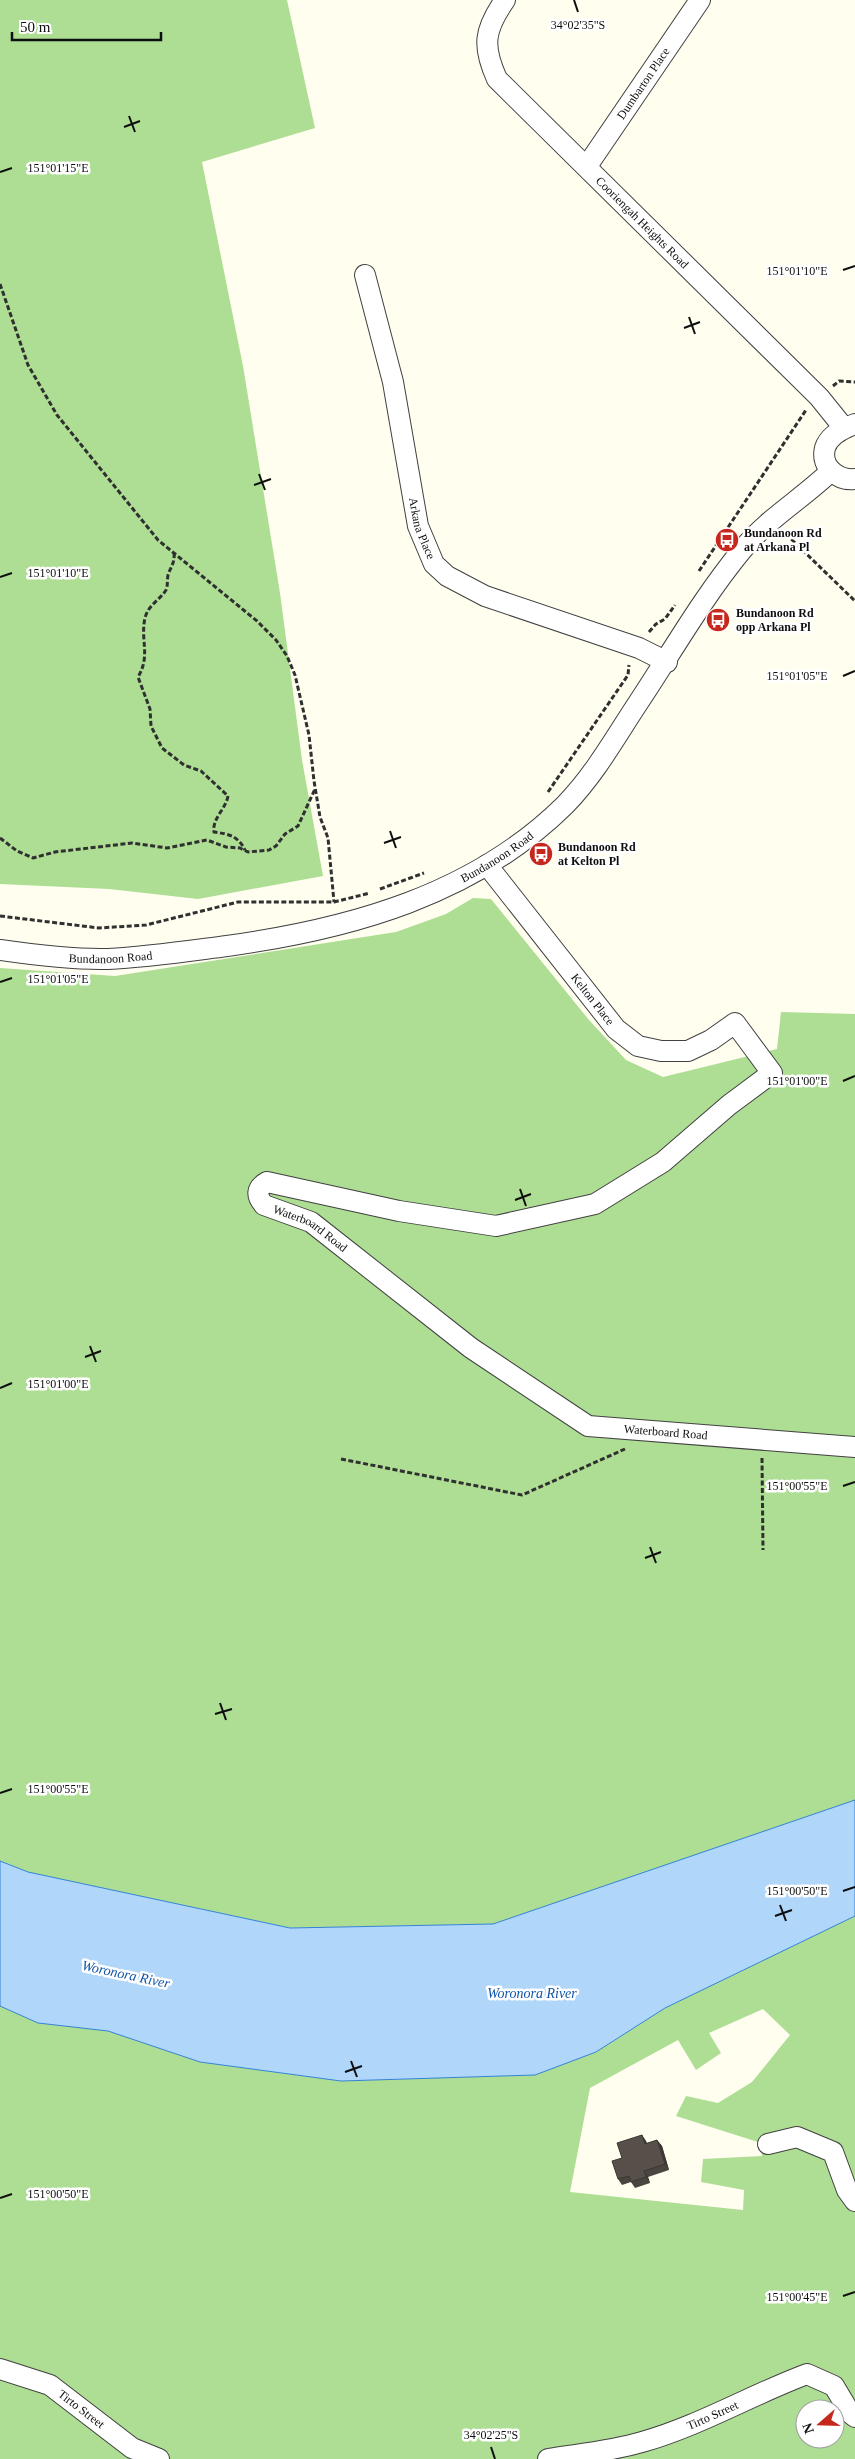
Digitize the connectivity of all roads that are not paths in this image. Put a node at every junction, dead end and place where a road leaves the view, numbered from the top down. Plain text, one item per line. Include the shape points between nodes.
1 (505, 0) edge
2 (700, 0) edge
3 (587, 166) junction
4 (365, 274) dead end
5 (850, 426) edge
6 (831, 470) junction
7 (855, 479) edge
8 (666, 662) junction
9 (487, 865) junction
10 (0, 950) edge
11 (735, 1023) joint
12 (855, 1447) edge
13 (768, 2144) dead end
14 (855, 2201) edge
15 (0, 2369) edge
16 (855, 2417) edge
17 (159, 2459) edge
18 (548, 2459) edge

1 - 3 street, Cooriengah Heights Road via 490,28 486,47 497,79
2 - 3 street, Dumbarton Place
3 - 5 street, Cooriengah Heights Road
4 - 8 street, Arkana Place via 393,382 418,526 434,564 447,576 485,596 639,648
5 - 6 street via 832,437 825,447 826,464
6 - 7 street via 838,477
6 - 8 street, Bundanoon Road via 771,518 741,550
8 - 9 street, Bundanoon Road via 586,782 541,827
9 - 10 street, Bundanoon Road via 442,890 404,905 293,936 107,959
9 - 11 street, Kelton Place via 616,1029 638,1046 661,1051 688,1051
11 - 12 street, Waterboard Road via 772,1073 663,1162 596,1204 496,1226 400,1211 267,1182 261,1185 259,1200 264,1205 310,1222 471,1348 588,1426
13 - 14 street via 797,2137 833,2152 847,2190
15 - 17 street, Tirto Street via 50,2385 132,2448
16 - 18 street, Tirto Street via 834,2386 807,2374 729,2409 642,2442

